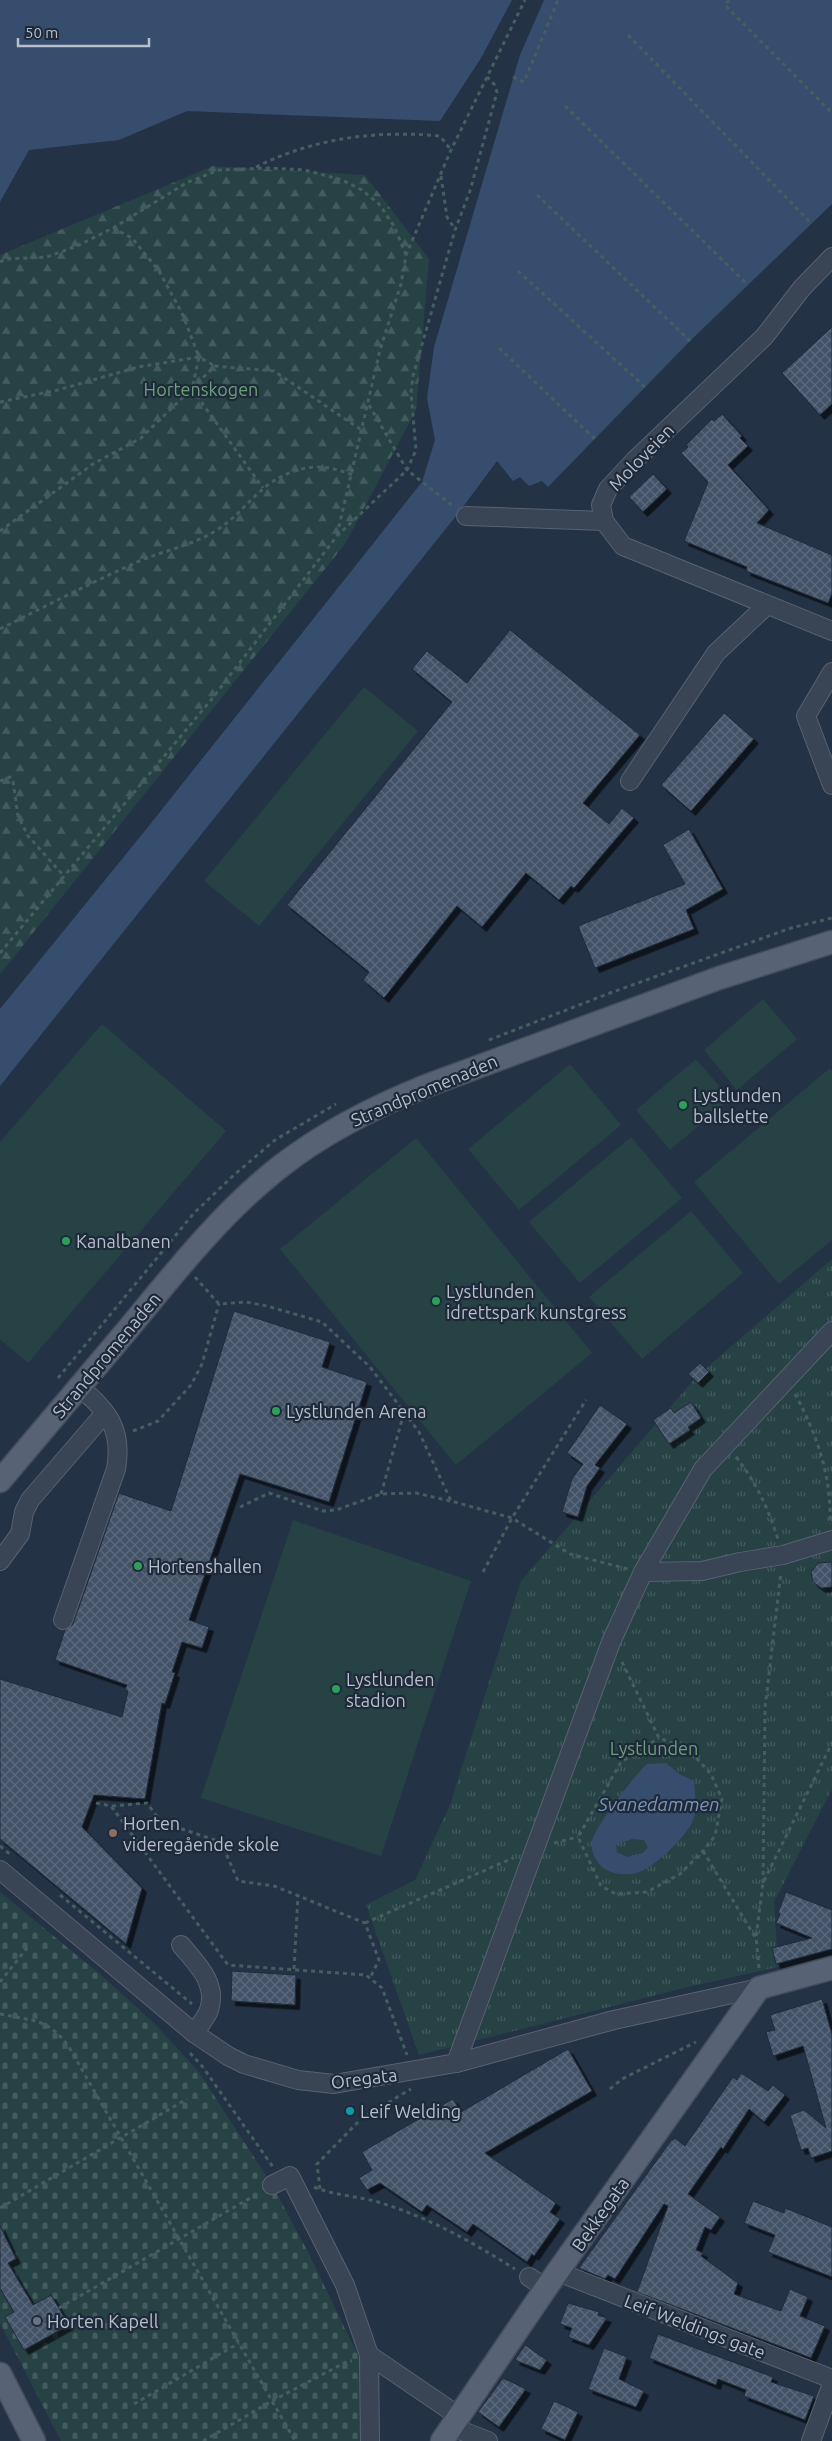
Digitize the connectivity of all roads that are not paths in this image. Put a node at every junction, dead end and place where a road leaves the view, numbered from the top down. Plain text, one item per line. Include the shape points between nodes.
1 (832, 257) edge
2 (466, 516) road end
3 (604, 521) junction
4 (767, 605) junction
5 (832, 631) edge
6 (832, 672) edge
7 (630, 781) dead end
8 (832, 785) edge
9 (832, 942) edge
10 (832, 1331) edge
11 (79, 1387) junction
12 (105, 1413) junction
13 (0, 1481) edge
14 (831, 1540) edge
15 (0, 1561) edge
16 (643, 1572) junction
17 (63, 1620) dead end
18 (0, 1870) edge
19 (181, 1945) dead end
20 (832, 1968) edge
21 (750, 1990) junction
22 (189, 2040) junction
23 (456, 2063) junction
24 (272, 2185) road end
25 (544, 2279) junction
26 (362, 2358) junction
27 (0, 2374) edge
28 (832, 2379) edge
29 (832, 2384) edge
30 (452, 2428) edge
31 (34, 2441) edge
32 (370, 2441) edge
33 (488, 2441) edge
34 (811, 2441) edge

1 - 3 street, Moloveien via 802,288 764,338 634,460 608,489 601,505
2 - 3 street
3 - 4 street via 624,546
4 - 5 street
4 - 7 street via 716,653
6 - 8 street via 806,716
9 - 11 main road, Strandpromenaden via 590,1024 426,1086 360,1115 303,1150 261,1182 181,1267
10 - 16 street via 703,1468
11 - 12 street via 96,1400
11 - 13 main road, Strandpromenaden
12 - 15 street via 30,1500 20,1534
12 - 17 street via 118,1435 116,1468
14 - 16 street via 783,1555 702,1571
16 - 23 street via 611,1642
18 - 22 street, Oregata
19 - 22 street via 208,1980 210,1994 206,2015
20 - 21 main road
21 - 23 street, Oregata via 614,2020
21 - 25 main road, Bekkegata
22 - 23 street, Oregata via 244,2064 298,2080 334,2084 416,2078
24 - 26 street via 290,2176 345,2285
25 - 28 street, Leif Weldings gate
25 - 30 main road, Bekkegata
26 - 30 street
26 - 32 street
27 - 31 main road
29 - 34 street
30 - 33 street

